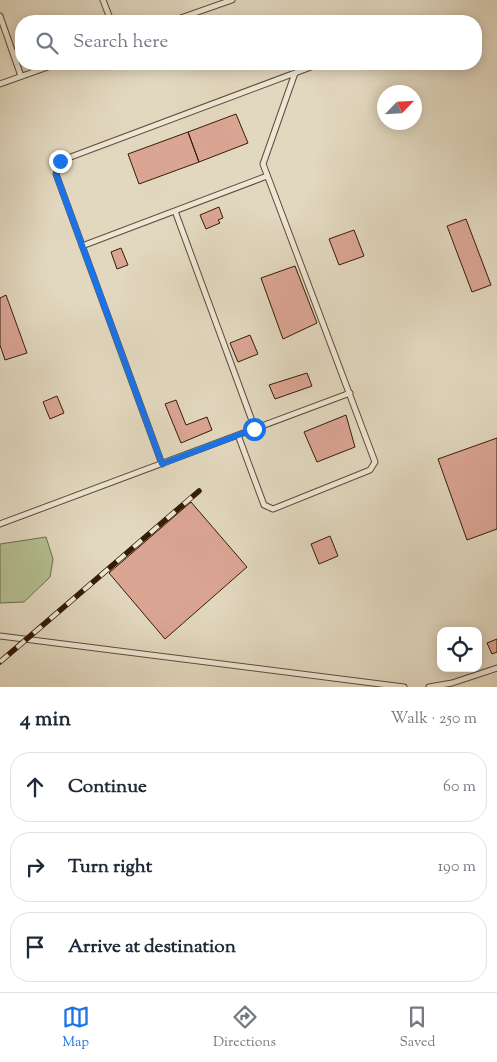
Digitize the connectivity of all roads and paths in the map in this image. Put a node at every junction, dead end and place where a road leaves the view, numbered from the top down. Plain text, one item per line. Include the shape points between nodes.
1 (103, 0) edge
2 (232, 0) edge
3 (109, 15) edge
4 (189, 15) edge
5 (0, 16) edge
6 (15, 59) edge
7 (19, 70) edge
8 (38, 70) edge
9 (303, 70) edge
10 (295, 73) junction
11 (21, 76) junction
12 (0, 84) edge
13 (267, 176) junction
14 (175, 211) junction
15 (82, 246) junction
16 (350, 394) junction
17 (254, 429) junction
18 (238, 435) junction
19 (162, 464) junction
20 (0, 524) edge
21 (0, 636) edge
22 (497, 668) edge
23 (404, 687) edge
24 (429, 687) edge

1 - 3 lane
2 - 4 lane
5 - 6 lane
7 - 11 lane
8 - 11 lane
9 - 10 lane
10 - 13 lane via 263,164
10 - 15 lane via 60,161 56,174
11 - 12 lane
13 - 14 lane
13 - 16 lane
14 - 15 lane
14 - 17 lane
15 - 19 lane
16 - 17 lane
16 - 18 lane via 375,462 370,470 273,508 264,504
17 - 18 lane
18 - 19 lane
19 - 20 lane
21 - 23 lane
22 - 24 lane

